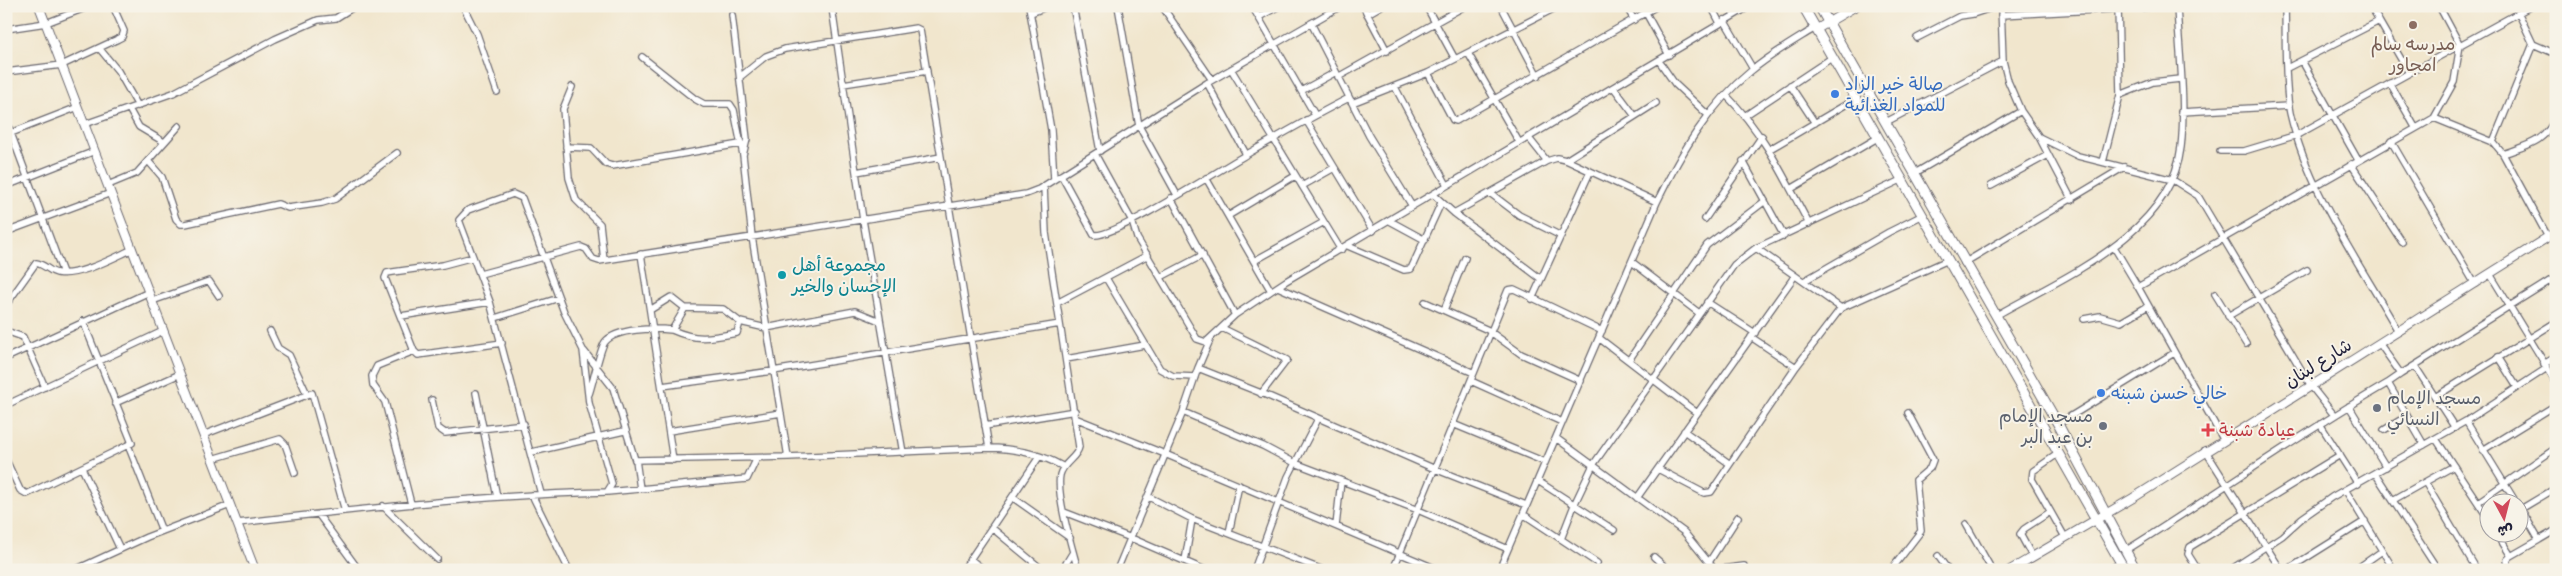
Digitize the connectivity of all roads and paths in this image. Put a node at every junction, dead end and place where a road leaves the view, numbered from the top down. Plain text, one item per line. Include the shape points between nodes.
1 (39, 6) edge
2 (90, 6) edge
3 (113, 6) edge
4 (355, 6) edge
5 (463, 6) edge
6 (1048, 6) edge
7 (1073, 6) edge
8 (1118, 6) edge
9 (1162, 6) edge
10 (1252, 6) edge
11 (1279, 6) edge
12 (1341, 6) edge
13 (1363, 6) edge
14 (1381, 6) edge
15 (1426, 6) edge
16 (1465, 6) edge
17 (1501, 6) edge
18 (1544, 6) edge
19 (1559, 6) edge
20 (1626, 6) edge
21 (1658, 6) edge
22 (1711, 6) edge
23 (1750, 6) edge
24 (1803, 6) edge
25 (1818, 6) edge
26 (1845, 6) edge
27 (1856, 6) edge
28 (1999, 6) edge
29 (2168, 6) edge
30 (2177, 6) edge
31 (2285, 6) edge
32 (2370, 6) edge
33 (2531, 6) edge
34 (2118, 7) edge
35 (2441, 7) edge
36 (832, 8) dead end
37 (1030, 10) edge
38 (1547, 12) junction
39 (1646, 13) junction
40 (1367, 14) junction
41 (2002, 14) junction
42 (2519, 14) junction
43 (732, 16) dead end
44 (1259, 17) junction
45 (1634, 20) junction
46 (1827, 20) junction
47 (1722, 21) junction
48 (2379, 21) junction
49 (46, 23) junction
50 (1311, 23) junction
51 (1435, 24) junction
52 (1815, 28) junction
53 (6, 29) edge
54 (1514, 31) junction
55 (1917, 38) dead end
56 (837, 40) junction
57 (2533, 44) junction
58 (1274, 45) junction
59 (2460, 45) junction
60 (99, 48) junction
61 (1387, 51) junction
62 (1468, 53) junction
63 (2556, 54) edge
64 (1669, 55) junction
65 (642, 57) dead end
66 (1833, 57) junction
67 (1455, 60) junction
68 (1659, 61) junction
69 (2003, 61) junction
70 (2302, 61) junction
71 (62, 65) junction
72 (2288, 68) junction
73 (1231, 69) junction
74 (1753, 69) junction
75 (927, 70) junction
76 (6, 72) edge
77 (1428, 73) junction
78 (2409, 73) junction
79 (1337, 74) junction
80 (1538, 76) junction
81 (740, 77) junction
82 (2180, 79) junction
83 (1209, 82) junction
84 (2390, 83) junction
85 (843, 84) junction
86 (1790, 85) junction
87 (572, 87) dead end
88 (1395, 87) junction
89 (1614, 88) junction
90 (1301, 90) junction
91 (497, 92) dead end
92 (1726, 95) junction
93 (2120, 95) junction
94 (1857, 98) junction
95 (1350, 101) junction
96 (1494, 101) junction
97 (1656, 103) dead end
98 (78, 106) junction
99 (138, 106) junction
100 (2289, 106) junction
101 (129, 110) junction
102 (2022, 111) junction
103 (2181, 112) junction
104 (1315, 115) junction
105 (1708, 115) junction
106 (1746, 115) junction
107 (1635, 116) junction
108 (2332, 116) junction
109 (2556, 117) edge
110 (2434, 118) junction
111 (6, 120) edge
112 (1306, 120) junction
113 (1886, 122) junction
114 (1815, 123) junction
115 (85, 124) junction
116 (179, 126) dead end
117 (1139, 126) junction
118 (2415, 127) junction
119 (11, 133) junction
120 (2297, 135) junction
121 (1762, 136) junction
122 (1528, 137) junction
123 (1879, 137) junction
124 (2039, 137) junction
125 (1273, 139) junction
126 (2391, 141) junction
127 (164, 142) junction
128 (1519, 142) junction
129 (2493, 142) junction
130 (740, 144) junction
131 (566, 147) junction
132 (1770, 150) junction
133 (95, 151) junction
134 (2220, 151) dead end
135 (397, 153) dead end
136 (1098, 153) junction
137 (1246, 154) junction
138 (2503, 154) junction
139 (744, 155) junction
140 (2048, 155) junction
141 (941, 157) junction
142 (1566, 160) junction
143 (2358, 160) junction
144 (1547, 161) junction
145 (1743, 161) junction
146 (148, 162) junction
147 (2103, 162) junction
148 (2351, 164) junction
149 (2124, 167) junction
150 (1334, 168) junction
151 (856, 172) junction
152 (1590, 172) junction
153 (1915, 173) junction
154 (1061, 175) junction
155 (1295, 176) junction
156 (29, 177) junction
157 (1206, 178) junction
158 (1054, 179) junction
159 (1903, 179) junction
160 (2173, 180) junction
161 (108, 185) junction
162 (1447, 185) junction
163 (6, 186) edge
164 (1044, 186) junction
165 (1302, 186) junction
166 (1991, 186) dead end
167 (2315, 186) junction
168 (1790, 189) junction
169 (111, 193) junction
170 (1490, 193) junction
171 (1433, 194) junction
172 (1178, 195) junction
173 (1171, 198) junction
174 (2072, 200) junction
175 (1658, 202) junction
176 (1765, 202) junction
177 (1441, 203) junction
178 (949, 206) junction
179 (1412, 206) junction
180 (1454, 213) junction
181 (1923, 215) junction
182 (1228, 216) junction
183 (43, 218) junction
184 (1705, 219) dead end
185 (863, 220) junction
186 (1132, 221) junction
187 (1390, 221) junction
188 (1324, 222) junction
189 (1810, 224) junction
190 (1373, 231) junction
191 (6, 232) edge
192 (2556, 232) edge
193 (1561, 236) junction
194 (1784, 236) junction
195 (2548, 236) junction
196 (752, 237) junction
197 (2225, 239) junction
198 (1425, 240) junction
199 (2402, 242) dead end
200 (1348, 246) junction
201 (2114, 247) junction
202 (1756, 248) junction
203 (133, 250) junction
204 (1341, 250) junction
205 (642, 254) junction
206 (1148, 255) junction
207 (1203, 255) junction
208 (473, 257) junction
209 (544, 257) junction
210 (1465, 258) dead end
211 (604, 260) junction
212 (1948, 260) junction
213 (1254, 261) junction
214 (1632, 262) junction
215 (1964, 263) junction
216 (2307, 270) dead end
217 (64, 273) junction
218 (480, 274) junction
219 (2490, 274) junction
220 (1161, 277) junction
221 (1794, 277) junction
222 (2556, 277) edge
223 (1106, 278) junction
224 (1541, 279) junction
225 (1804, 281) junction
226 (2475, 284) junction
227 (1278, 287) junction
228 (2138, 287) junction
229 (1271, 291) junction
230 (149, 292) junction
231 (1674, 294) junction
232 (2215, 294) dead end
233 (219, 296) dead end
234 (559, 298) junction
235 (1532, 299) junction
236 (2258, 299) junction
237 (152, 301) junction
238 (490, 302) junction
239 (1425, 302) dead end
240 (1707, 302) junction
241 (1057, 303) junction
242 (6, 305) edge
243 (2148, 306) junction
244 (2509, 307) junction
245 (685, 308) junction
246 (1841, 308) junction
247 (650, 310) junction
248 (1444, 310) junction
249 (1699, 313) junction
250 (1235, 315) junction
251 (401, 316) junction
252 (1995, 316) junction
253 (2228, 316) junction
254 (495, 318) junction
255 (2084, 319) dead end
256 (84, 321) junction
257 (880, 321) junction
258 (740, 322) junction
259 (2556, 322) edge
260 (1060, 324) junction
261 (653, 328) junction
262 (766, 328) junction
263 (1222, 328) junction
264 (672, 330) junction
265 (6, 331) edge
266 (163, 331) junction
267 (270, 331) dead end
268 (1602, 331) junction
269 (2398, 331) junction
270 (1491, 332) junction
271 (1753, 335) junction
272 (971, 338) junction
273 (1599, 338) junction
274 (2529, 338) junction
275 (1210, 340) junction
276 (502, 343) junction
277 (2380, 343) junction
278 (2246, 344) dead end
279 (1145, 345) junction
280 (27, 348) junction
281 (583, 350) junction
282 (414, 351) junction
283 (885, 351) junction
284 (2174, 353) junction
285 (2498, 357) junction
286 (2556, 357) edge
287 (6, 358) edge
288 (1066, 359) junction
289 (1629, 360) junction
290 (99, 361) junction
291 (2415, 366) junction
292 (2546, 366) junction
293 (1796, 367) junction
294 (598, 368) junction
295 (1198, 368) junction
296 (773, 371) junction
297 (1474, 373) junction
298 (180, 374) junction
299 (2402, 374) junction
300 (1195, 376) junction
301 (1653, 378) junction
302 (1471, 381) junction
303 (1581, 381) junction
304 (2556, 382) edge
305 (2388, 383) junction
306 (45, 386) junction
307 (662, 386) junction
308 (2311, 386) junction
309 (2517, 387) junction
310 (476, 393) dead end
311 (307, 394) junction
312 (1261, 394) junction
313 (588, 397) junction
314 (2435, 397) junction
315 (432, 400) dead end
316 (115, 402) junction
317 (6, 405) edge
318 (2556, 405) edge
319 (2349, 406) junction
320 (1075, 411) junction
321 (1183, 412) junction
322 (781, 413) junction
323 (1697, 413) junction
324 (1908, 413) dead end
325 (2334, 415) junction
326 (2407, 416) junction
327 (1076, 418) junction
328 (1318, 419) junction
329 (2466, 421) junction
330 (1562, 422) junction
331 (524, 424) junction
332 (1453, 424) junction
333 (2058, 424) junction
334 (2320, 424) junction
335 (985, 426) junction
336 (2454, 428) junction
337 (482, 429) junction
338 (2384, 430) dead end
339 (624, 431) junction
340 (669, 431) junction
341 (1684, 431) junction
342 (203, 435) junction
343 (598, 437) junction
344 (1556, 438) junction
345 (2223, 439) junction
346 (2436, 439) junction
347 (128, 445) junction
348 (2424, 445) junction
349 (989, 448) junction
350 (2556, 448) edge
351 (2205, 450) junction
352 (2483, 450) junction
353 (532, 452) junction
354 (2059, 452) junction
355 (903, 453) junction
356 (1166, 454) junction
357 (2340, 455) junction
358 (788, 457) junction
359 (1039, 457) junction
360 (757, 458) junction
361 (212, 459) junction
362 (6, 460) edge
363 (636, 460) junction
364 (673, 460) junction
365 (1545, 462) junction
366 (1295, 463) junction
367 (1730, 464) junction
368 (1062, 466) junction
369 (1593, 466) junction
370 (2454, 466) junction
371 (2386, 467) junction
372 (82, 468) junction
373 (1434, 469) junction
374 (1658, 469) junction
375 (296, 473) dead end
376 (2376, 473) junction
377 (1341, 481) junction
378 (1538, 481) junction
379 (2425, 482) junction
380 (2504, 482) junction
381 (2358, 484) junction
382 (1239, 485) junction
383 (2229, 486) junction
384 (2556, 488) edge
385 (640, 489) junction
386 (2346, 491) junction
387 (607, 492) junction
388 (541, 494) junction
389 (2511, 494) edge
390 (532, 495) junction
391 (497, 497) junction
392 (1012, 497) junction
393 (1148, 497) junction
394 (1638, 498) junction
395 (2393, 500) junction
396 (2530, 501) edge
397 (2478, 502) junction
398 (1280, 503) junction
399 (1575, 503) junction
400 (411, 504) junction
401 (230, 505) junction
402 (1526, 505) junction
403 (2480, 505) edge
404 (383, 506) junction
405 (1418, 510) junction
406 (345, 511) junction
407 (1064, 512) junction
408 (2050, 512) junction
409 (2246, 513) junction
410 (318, 514) junction
411 (1523, 514) junction
412 (2106, 514) junction
413 (1738, 517) dead end
414 (1192, 520) junction
415 (2097, 520) junction
416 (2365, 521) junction
417 (237, 524) junction
418 (1966, 524) dead end
419 (2530, 525) edge
420 (1336, 526) junction
421 (992, 528) junction
422 (1614, 530) dead end
423 (2556, 530) edge
424 (162, 531) junction
425 (1229, 534) junction
426 (2065, 536) junction
427 (1070, 538) junction
428 (1131, 538) junction
429 (1561, 539) junction
430 (2539, 540) junction
431 (2503, 544) edge
432 (1263, 545) junction
433 (2266, 546) junction
434 (120, 549) junction
435 (1508, 549) junction
436 (2125, 551) junction
437 (2382, 551) junction
438 (1073, 552) junction
439 (1400, 554) junction
440 (1938, 556) dead end
441 (2032, 556) junction
442 (2511, 556) junction
443 (1654, 557) dead end
444 (437, 559) dead end
445 (970, 559) junction
446 (1185, 561) junction
447 (1709, 562) junction
448 (1597, 564) dead end
449 (1744, 566) dead end
450 (2123, 566) edge
451 (2016, 568) edge
452 (1079, 569) edge
453 (75, 570) edge
454 (254, 570) edge
455 (359, 570) edge
456 (569, 570) edge
457 (963, 570) edge
458 (984, 570) edge
459 (1043, 570) edge
460 (1062, 570) edge
461 (1117, 570) edge
462 (1205, 570) edge
463 (1254, 570) edge
464 (1322, 570) edge
465 (1393, 570) edge
466 (1439, 570) edge
467 (1499, 570) edge
468 (1666, 570) edge
469 (1714, 570) edge
470 (1891, 570) edge
471 (1948, 570) edge
472 (1992, 570) edge
473 (2109, 570) edge
474 (2136, 570) edge
475 (2198, 570) edge
476 (2230, 570) edge
477 (2281, 570) edge
478 (2287, 570) edge
479 (2354, 570) edge
480 (2394, 570) edge
481 (2438, 570) edge
482 (2477, 570) edge
483 (2509, 570) edge

1 - 49 street
2 - 49 street
3 - 60 street via 124,34
4 - 99 street via 336,18 318,20 274,39 204,78
5 - 91 street via 477,34
6 - 37 street
7 - 136 street
8 - 117 street
9 - 83 street
10 - 44 street
11 - 44 street
12 - 50 street
13 - 40 street
14 - 40 street
15 - 51 street
16 - 51 street
17 - 54 street
18 - 38 street
19 - 38 street
20 - 45 street
21 - 39 street
22 - 47 street
23 - 47 street
24 - 52 main road
25 - 46 main road
26 - 46 street
27 - 46 street
28 - 41 street
28 - 55 street via 1960,15
29 - 34 street
30 - 82 street
31 - 72 street
32 - 48 street
33 - 42 street
34 - 41 street
34 - 93 street
35 - 59 street
36 - 56 street
37 - 158 street via 1051,130
38 - 54 street
39 - 45 street
39 - 64 street
40 - 61 street
41 - 69 street
42 - 57 street
42 - 59 street
43 - 81 street
44 - 58 street
45 - 80 street
46 - 52 street
46 - 113 main road
47 - 64 street
47 - 74 street
48 - 70 street
48 - 78 street
49 - 53 street
49 - 71 street
50 - 58 street
50 - 79 street
51 - 61 street
51 - 67 street
52 - 66 main road
52 - 74 street
54 - 62 street
54 - 80 street
56 - 75 street via 919,29
56 - 81 street via 776,51
56 - 85 street
57 - 63 street
57 - 129 street
58 - 73 street
58 - 90 street
59 - 78 street
59 - 110 street via 2457,74
60 - 71 street
60 - 99 street via 118,71
61 - 79 street
62 - 67 street
62 - 96 street
64 - 68 street
65 - 130 street via 704,104 730,104
66 - 86 street
66 - 94 main road
67 - 77 street
68 - 89 street
68 - 105 street via 1675,84
69 - 102 street
69 - 113 street
70 - 72 street
70 - 108 street
71 - 76 street
71 - 98 street
72 - 100 street
73 - 83 street
73 - 125 street
74 - 92 street
75 - 85 street
75 - 141 street
77 - 88 street
77 - 96 street via 1454,121
78 - 84 street
79 - 90 street
79 - 95 street
80 - 96 street
81 - 139 street via 747,139
82 - 93 street via 2150,82
82 - 103 street
83 - 117 street
83 - 137 street
84 - 108 street
84 - 118 street
85 - 151 street
86 - 106 street
86 - 114 street
87 - 131 street via 563,109
88 - 95 street
88 - 162 street
89 - 107 street
89 - 122 street
90 - 104 street
92 - 105 street
92 - 106 street
93 - 147 street
94 - 114 street
94 - 123 main road
95 - 104 street
95 - 179 street
96 - 128 street
97 - 107 street
98 - 115 street
98 - 119 street
99 - 101 street
100 - 103 street
100 - 120 street
101 - 115 street
101 - 127 street via 139,127
102 - 124 street
102 - 153 street
103 - 160 street via 2181,147
104 - 112 street
105 - 175 street via 1677,162
106 - 121 street
107 - 142 street
108 - 120 street
108 - 143 street
109 - 138 street via 2544,137
110 - 118 street
110 - 129 street
111 - 119 street
112 - 125 street
112 - 150 street
113 - 153 main road
114 - 132 street
115 - 133 street
116 - 127 street
117 - 136 street
117 - 172 street
118 - 126 street
119 - 156 street
120 - 134 street via 2244,151
120 - 167 street
121 - 132 street
121 - 145 street
122 - 128 street
122 - 144 street
123 - 159 main road
123 - 168 street
124 - 140 street
124 - 147 street via 2078,156
125 - 137 street
125 - 155 street
126 - 143 street
126 - 226 street
127 - 146 street
128 - 162 street
129 - 138 street
130 - 131 street via 612,166 591,148
130 - 139 street
131 - 211 street via 571,190 576,200 600,224
132 - 168 street
133 - 156 street
133 - 161 street
135 - 146 street via 335,199 288,208 278,204 185,224 176,219 165,183
136 - 154 street
136 - 186 street
137 - 157 street
138 - 195 street
139 - 196 street
140 - 166 street
140 - 174 street
141 - 151 street
141 - 178 street
142 - 144 street via 1556,158
142 - 152 street
143 - 148 street
144 - 170 street
145 - 176 street
145 - 184 street
146 - 161 street via 137,173
147 - 149 street
148 - 167 street
148 - 199 street
149 - 160 street
149 - 174 street
150 - 165 street
150 - 190 street
151 - 185 street
152 - 175 street
152 - 193 street
153 - 215 main road
154 - 158 street
154 - 186 street via 1094,236
155 - 165 street
155 - 182 street
156 - 163 street
156 - 183 street
157 - 172 street
157 - 182 street
158 - 164 street
159 - 181 main road
159 - 189 street
160 - 197 street via 2198,196
160 - 201 street via 2153,213
161 - 169 street
162 - 171 street
164 - 178 street via 1013,198
164 - 241 street via 1044,217
165 - 188 street
167 - 197 street
167 - 269 street
168 - 189 street
169 - 183 street
169 - 203 street
170 - 180 street
170 - 193 street via 1518,215
171 - 177 street
171 - 179 street
172 - 173 street
173 - 186 street
173 - 207 street
174 - 215 street
175 - 214 street
176 - 194 street
176 - 231 street via 1712,240
177 - 180 street
177 - 198 street
178 - 185 street
178 - 272 street
179 - 187 street
180 - 224 street
181 - 212 main road
181 - 225 street
182 - 213 street
183 - 191 street
183 - 217 street
185 - 196 street
185 - 257 street
186 - 206 street via 1137,238
187 - 190 street
187 - 198 street
188 - 204 street
188 - 213 street
189 - 194 street
190 - 200 street
192 - 195 street, شارع لبنان
193 - 224 street
194 - 202 street
195 - 219 street, شارع لبنان
196 - 205 street
196 - 262 street
197 - 228 street
197 - 236 street
198 - 200 street via 1414,266 1408,270
200 - 204 street
201 - 228 street
201 - 252 street
202 - 221 street
202 - 240 street via 1734,265
203 - 217 street via 92,268
203 - 230 street
204 - 227 street
205 - 211 street
205 - 247 street
206 - 220 street
206 - 223 street
207 - 220 street
207 - 250 street
208 - 209 street via 459,220 468,210 514,194 522,198
208 - 218 street
208 - 251 street via 387,274 385,278
209 - 211 street via 581,247 593,259
209 - 218 street
209 - 234 street
210 - 248 street
212 - 246 street
212 - 354 main road
213 - 229 street
214 - 231 street
214 - 268 street
215 - 252 main road
216 - 236 street
217 - 242 street via 36,263
218 - 238 street
219 - 226 street, شارع لبنان
219 - 244 street
220 - 275 street via 1197,339 1203,342
221 - 225 street
221 - 271 street
222 - 244 street
223 - 241 street
223 - 279 street
224 - 235 street
225 - 246 street
226 - 269 street, شارع لبنان
227 - 229 street
227 - 297 street
228 - 243 street
229 - 250 street
230 - 237 street
230 - 256 street
231 - 249 street
231 - 289 street
232 - 253 street
233 - 237 street via 209,281
234 - 254 street
234 - 281 street
235 - 268 street
235 - 270 street via 1514,289 1508,290
236 - 253 street
236 - 308 street
237 - 266 street
238 - 251 street
238 - 254 street
239 - 248 street
240 - 249 street
240 - 271 street
241 - 260 street
243 - 255 street via 2121,322 2100,316
243 - 284 street
244 - 274 street
244 - 291 street
245 - 247 street via 671,296
245 - 258 street via 722,309
245 - 264 street
246 - 293 street
247 - 261 street
248 - 270 street
249 - 301 street
250 - 263 street
251 - 282 street
252 - 333 main road
253 - 278 street
254 - 276 street
256 - 280 street
256 - 290 street
257 - 262 street via 855,310
257 - 283 street
258 - 262 street
258 - 264 street via 737,333 709,337 690,338
259 - 274 street
260 - 272 street
260 - 288 street
261 - 264 street
261 - 294 street via 612,335 604,343
261 - 307 street
262 - 296 street
263 - 275 street
263 - 312 street via 1288,360
265 - 280 street via 22,335
266 - 290 street
266 - 298 street
267 - 311 street via 278,348 289,355
268 - 273 street
269 - 277 street, شارع لبنان
270 - 297 street
270 - 303 street via 1521,354
271 - 293 street
271 - 323 street
272 - 283 street
272 - 335 street
273 - 289 street
273 - 303 street
274 - 285 street
274 - 292 street
275 - 295 street
276 - 282 street via 423,355
276 - 331 street
277 - 299 street
277 - 308 street, شارع لبنان
279 - 288 street
279 - 300 street via 1165,374
280 - 287 street
280 - 306 street
281 - 294 street
281 - 313 street
282 - 400 street via 378,366 372,376 373,385 385,402
283 - 296 street
283 - 355 street
284 - 333 street
284 - 345 street
285 - 309 street
285 - 314 street
286 - 292 street
288 - 320 street
289 - 301 street
290 - 306 street
290 - 316 street
291 - 299 street
291 - 314 street
292 - 304 street
292 - 309 street
293 - 367 street
294 - 313 street
294 - 339 street via 613,388
295 - 300 street
295 - 312 street
296 - 307 street
296 - 322 street
297 - 302 street
298 - 316 street
298 - 342 street
299 - 305 street
300 - 321 street
301 - 323 street
301 - 369 street
302 - 330 street
302 - 332 street
303 - 330 street
305 - 319 street
305 - 326 street
306 - 317 street
307 - 340 street
308 - 325 street
308 - 345 street, شارع لبنان
309 - 329 street
310 - 337 street
311 - 342 street
311 - 406 street via 315,396
312 - 328 street
313 - 343 street
314 - 336 street
315 - 337 street via 441,432
316 - 347 street via 132,442
318 - 352 street
319 - 325 street
319 - 371 street
320 - 327 street
320 - 335 street
321 - 356 street
321 - 366 street
322 - 340 street
322 - 358 street
323 - 341 street
324 - 470 street via 1933,460 1930,468 1916,480 1921,531
325 - 334 street
326 - 338 street
326 - 348 street
327 - 356 street
327 - 368 street via 1078,451
328 - 366 street
328 - 373 street
329 - 336 street
329 - 352 street
330 - 344 street
331 - 337 street
331 - 353 street
332 - 365 street
332 - 373 street
333 - 412 main road
334 - 357 street
334 - 383 street
335 - 349 street
336 - 346 street
337 - 391 street
339 - 343 street
339 - 363 street
340 - 364 street
341 - 367 street
341 - 374 street
342 - 361 street
343 - 353 street
343 - 387 street via 612,484
344 - 365 street
344 - 369 street
345 - 351 street, شارع لبنان
346 - 348 street
346 - 370 street
347 - 372 street
347 - 424 street
348 - 371 street
349 - 355 street
349 - 359 street via 1005,448
350 - 380 street
351 - 383 street
351 - 412 street, شارع لبنان
352 - 380 street
353 - 388 street
354 - 408 street via 2033,470 2032,475
354 - 415 main road
355 - 358 street
356 - 382 street
356 - 393 street
357 - 381 street
357 - 409 street
358 - 360 street
359 - 368 street
359 - 392 street
360 - 364 street
360 - 385 street via 747,479
361 - 375 street via 280,439
361 - 401 street
362 - 372 street via 23,494
363 - 364 street
363 - 385 street
365 - 378 street
366 - 377 street
366 - 398 street
367 - 374 street via 1708,493
368 - 407 street via 1059,478
369 - 394 street
369 - 399 street
370 - 379 street
370 - 397 street
371 - 376 street
372 - 434 street
373 - 402 street
373 - 405 street
374 - 394 street
376 - 381 street
376 - 395 street
377 - 405 street
377 - 420 street
378 - 399 street
378 - 402 street
379 - 395 street
379 - 482 street
380 - 389 street
380 - 397 street
381 - 386 street
382 - 398 street
382 - 425 street
383 - 409 street
383 - 436 street
384 - 396 street
385 - 387 street
386 - 416 street
386 - 433 street via 2307,514
387 - 388 street
388 - 390 street
390 - 391 street
390 - 456 street
391 - 400 street
392 - 421 street
392 - 427 street
393 - 414 street
393 - 428 street
394 - 447 street via 1684,532
395 - 481 street
397 - 403 street
398 - 420 street
398 - 432 street
399 - 422 street
399 - 429 street
400 - 404 street
401 - 417 street
401 - 424 street
402 - 411 street
404 - 406 street
404 - 444 street
405 - 435 street
405 - 439 street
406 - 410 street
407 - 427 street
407 - 428 street
408 - 426 street
408 - 441 street via 2020,534
409 - 433 street
409 - 475 street via 2190,547 2188,554
410 - 417 street
410 - 455 street
411 - 429 street
411 - 435 street
412 - 415 street, شارع لبنان
412 - 436 main road
413 - 447 street
414 - 425 street
414 - 446 street
415 - 426 street, شارع لبنان
415 - 450 main road
416 - 437 street
416 - 478 street
417 - 454 street
418 - 472 street
419 - 430 street
420 - 439 street
421 - 445 street
421 - 459 street
423 - 430 street
424 - 434 street
425 - 432 street
426 - 441 street, شارع لبنان
427 - 438 street
428 - 446 street
428 - 461 street
429 - 448 street
430 - 442 street
431 - 442 street
432 - 463 street
432 - 464 street
433 - 476 street
433 - 477 street
434 - 453 street
435 - 467 street
436 - 474 main road
437 - 479 street
437 - 480 street
438 - 452 street
438 - 460 street
439 - 465 street
439 - 466 street
440 - 471 street
441 - 451 street, شارع لبنان
442 - 483 street via 2507,560
443 - 468 street
445 - 457 street
445 - 458 street
446 - 462 street
447 - 469 street
449 - 469 street
450 - 473 street

